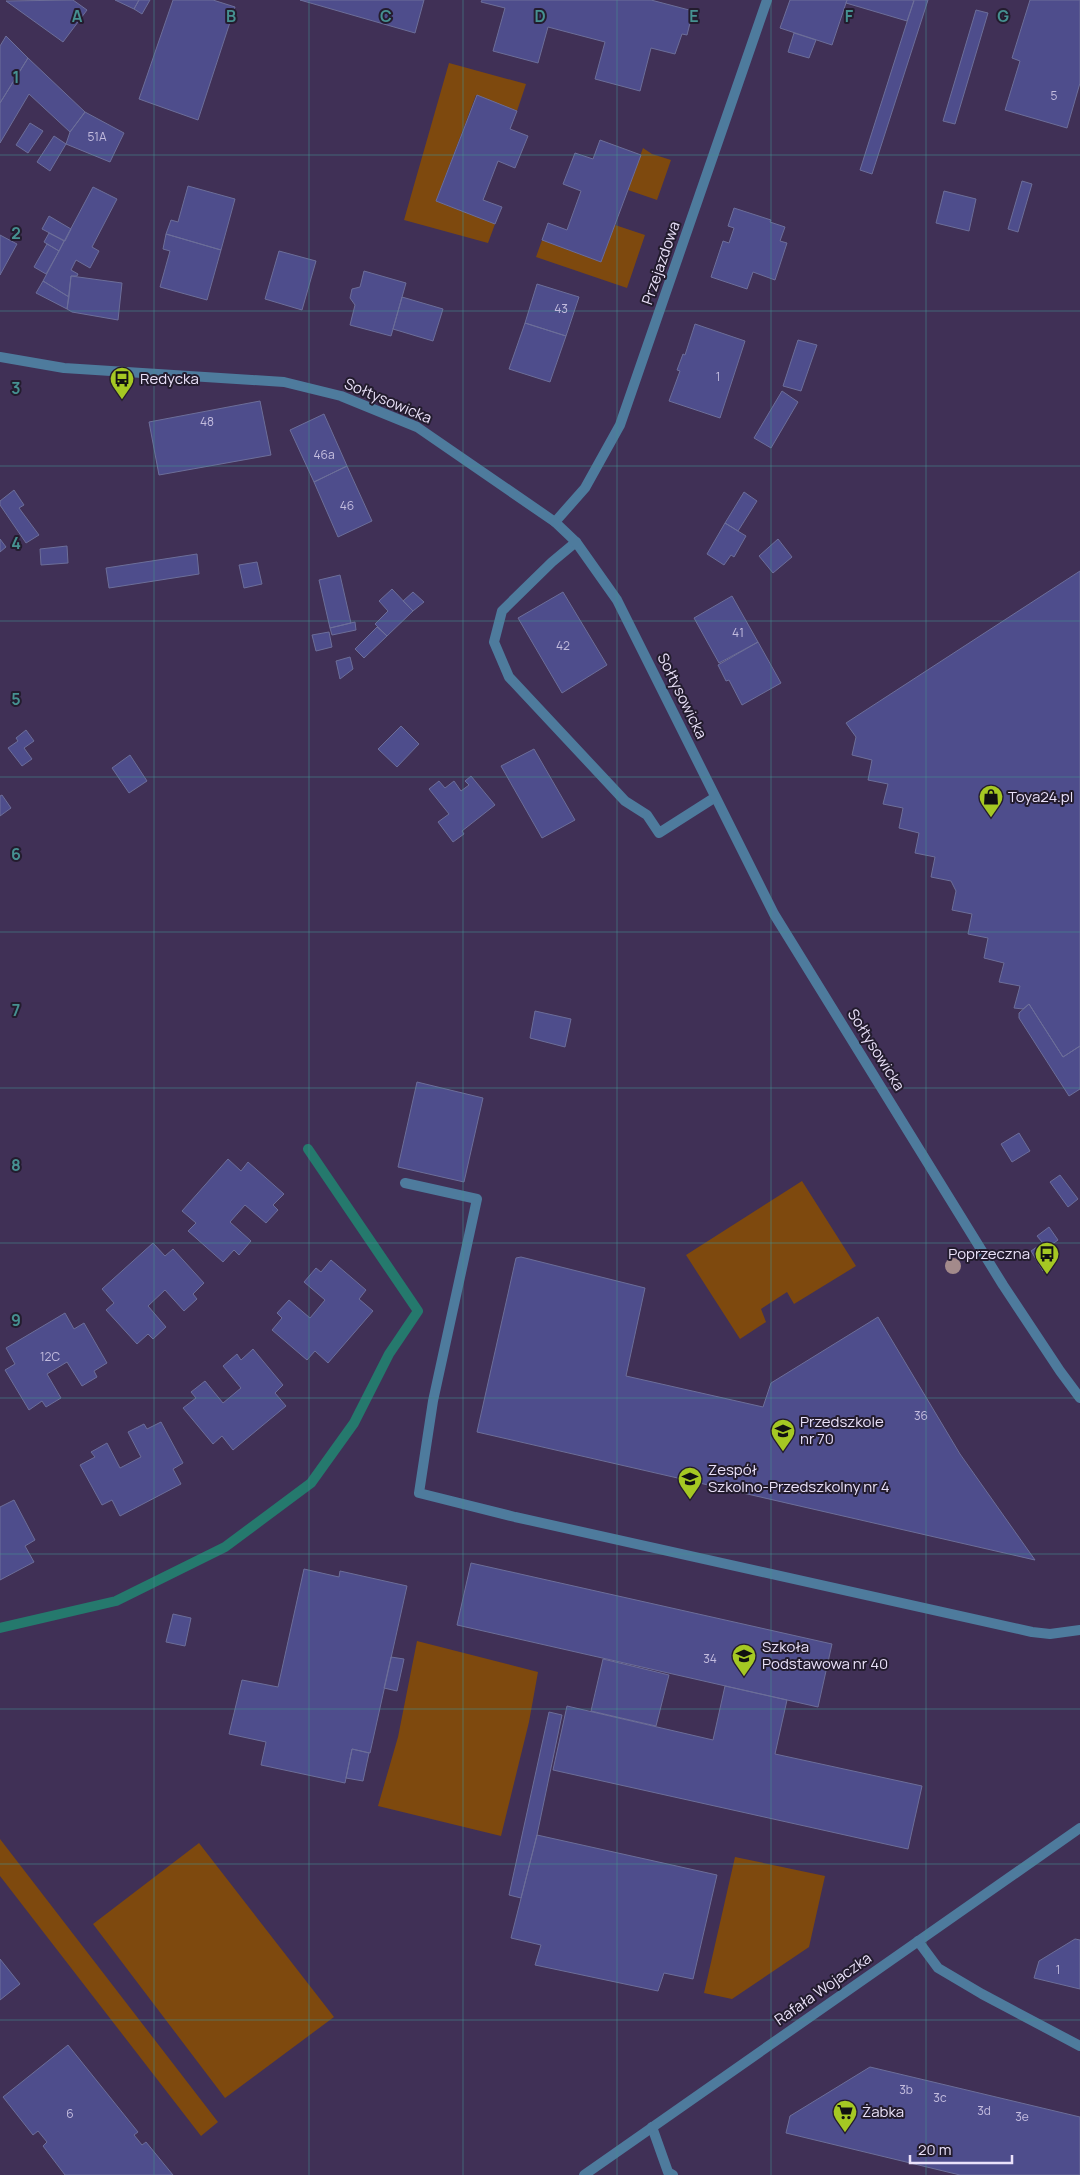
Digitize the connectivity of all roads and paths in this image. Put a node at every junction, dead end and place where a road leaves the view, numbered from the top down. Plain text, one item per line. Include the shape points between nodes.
1 (767, 0) edge
2 (0, 358) edge
3 (556, 522) junction
4 (576, 542) junction
5 (714, 798) junction
6 (405, 1183) dead end
7 (1080, 1398) edge
8 (1080, 1630) edge
9 (1080, 1828) edge
10 (918, 1941) junction
11 (1080, 2046) edge
12 (652, 2127) junction
13 (584, 2175) edge
14 (673, 2175) edge

1 - 3 street, Przejazdowa via 620,425 585,488
2 - 3 street, Sołtysowicka via 98,371 284,382 341,396 417,427
3 - 4 street, Sołtysowicka
4 - 5 street, Sołtysowicka via 632,627
4 - 5 street via 502,611 494,642 509,677 625,800 647,815 659,834
5 - 7 street, Sołtysowicka via 774,914 1004,1285
6 - 8 street via 477,1199 433,1401 419,1493 515,1518 1032,1632 1050,1634
9 - 10 street, Rafała Wojaczka
10 - 11 street via 938,1968
10 - 12 street, Rafała Wojaczka
12 - 13 street, Rafała Wojaczka
12 - 14 street via 668,2172

